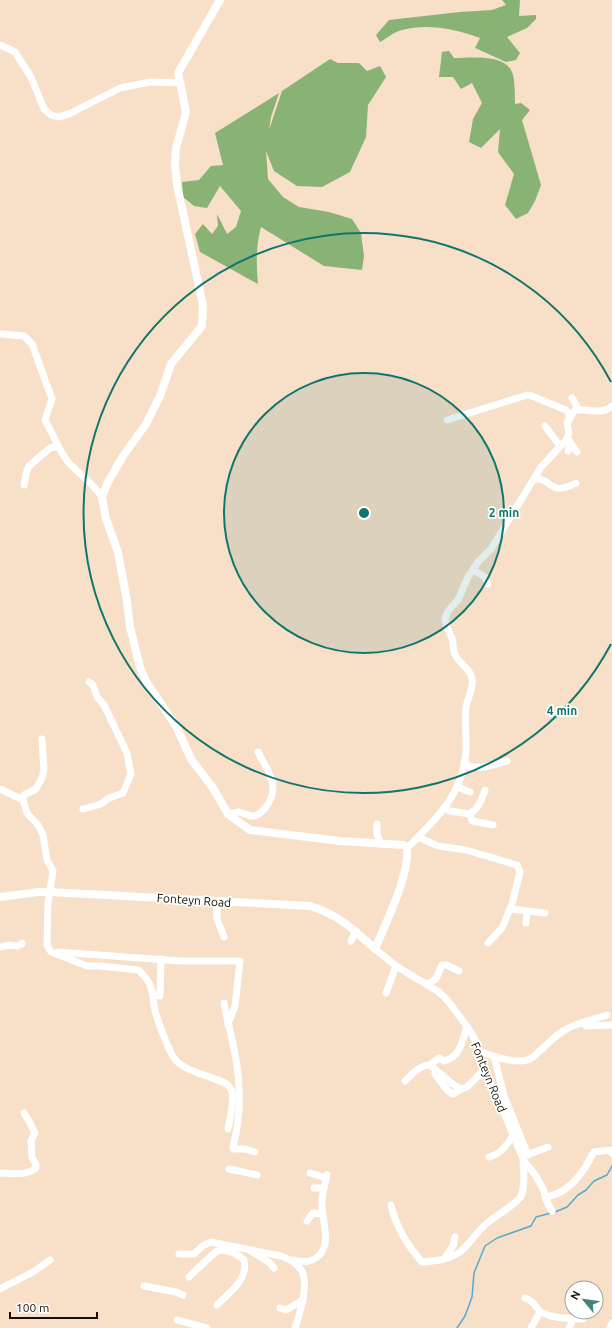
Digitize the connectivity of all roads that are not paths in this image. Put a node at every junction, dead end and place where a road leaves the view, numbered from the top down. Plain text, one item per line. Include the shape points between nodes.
1 (220, 0) edge
2 (0, 45) edge
3 (180, 83) junction
4 (0, 334) edge
5 (572, 398) dead end
6 (612, 406) edge
7 (579, 410) junction
8 (447, 420) dead end
9 (569, 420) junction
10 (545, 426) dead end
11 (569, 441) junction
12 (58, 446) junction
13 (560, 446) junction
14 (568, 451) dead end
15 (578, 452) dead end
16 (534, 479) junction
17 (576, 483) dead end
18 (24, 485) dead end
19 (102, 496) junction
20 (473, 570) junction
21 (488, 584) dead end
22 (89, 682) dead end
23 (42, 739) dead end
24 (258, 752) dead end
25 (507, 761) dead end
26 (464, 762) junction
27 (458, 787) junction
28 (0, 789) edge
29 (485, 790) dead end
30 (470, 792) dead end
31 (23, 800) junction
32 (445, 808) junction
33 (83, 809) dead end
34 (228, 814) junction
35 (470, 814) junction
36 (377, 824) dead end
37 (493, 826) dead end
38 (418, 837) junction
39 (381, 844) junction
40 (408, 848) junction
41 (50, 892) junction
42 (0, 897) edge
43 (219, 902) junction
44 (510, 909) junction
45 (527, 912) junction
46 (545, 913) dead end
47 (526, 923) dead end
48 (356, 931) junction
49 (224, 937) dead end
50 (351, 941) dead end
51 (22, 943) dead end
52 (488, 943) dead end
53 (0, 947) edge
54 (375, 949) junction
55 (52, 952) junction
56 (161, 959) junction
57 (396, 966) junction
58 (459, 970) dead end
59 (427, 984) junction
60 (386, 993) dead end
61 (153, 994) junction
62 (224, 1003) dead end
63 (607, 1015) dead end
64 (583, 1022) junction
65 (228, 1024) junction
66 (612, 1025) edge
67 (467, 1027) junction
68 (479, 1051) junction
69 (494, 1056) junction
70 (430, 1065) junction
71 (484, 1070) junction
72 (435, 1074) dead end
73 (405, 1081) dead end
74 (461, 1089) junction
75 (24, 1113) dead end
76 (228, 1128) dead end
77 (513, 1135) junction
78 (548, 1147) dead end
79 (255, 1152) dead end
80 (612, 1152) edge
81 (489, 1157) dead end
82 (524, 1158) junction
83 (229, 1169) dead end
84 (0, 1173) edge
85 (310, 1173) dead end
86 (257, 1175) dead end
87 (314, 1188) dead end
88 (324, 1188) junction
89 (546, 1197) junction
90 (392, 1204) dead end
91 (552, 1211) dead end
92 (323, 1214) junction
93 (307, 1221) dead end
94 (455, 1237) dead end
95 (248, 1249) junction
96 (180, 1254) dead end
97 (290, 1259) junction
98 (443, 1259) junction
99 (50, 1260) dead end
100 (274, 1268) dead end
101 (189, 1277) dead end
102 (144, 1286) dead end
103 (0, 1289) edge
104 (183, 1295) dead end
105 (525, 1298) dead end
106 (303, 1300) junction
107 (217, 1305) dead end
108 (280, 1308) dead end
109 (540, 1312) junction
110 (564, 1318) edge
111 (177, 1320) dead end
112 (612, 1324) edge
113 (533, 1326) edge
114 (207, 1328) edge
115 (295, 1328) edge
116 (610, 1328) edge

1 - 3 street via 178,73
2 - 3 street via 15,52 32,77 44,109 58,117 120,88 150,82
3 - 19 street via 186,112 176,148 175,165 203,305 202,326 171,364 160,396 146,424 123,456
4 - 12 street via 24,336 32,344 52,399 45,420
5 - 7 street
6 - 7 street via 607,410
7 - 9 street via 575,410
8 - 9 street via 532,396 566,410
9 - 11 street
10 - 13 street
11 - 13 street
11 - 14 street
11 - 15 street
12 - 18 street via 50,448 30,465
12 - 19 street via 71,465
13 - 16 street via 541,466
16 - 17 street via 542,478 556,488
16 - 20 street via 491,549
19 - 34 street via 106,519 118,552 130,627 140,667 147,683 176,726 191,759 214,788
20 - 21 street via 485,577
20 - 26 street via 458,600 445,618 453,651 472,678 466,708
22 - 33 street via 104,705 127,753 131,774 123,793 101,804
23 - 31 street via 42,778 36,789 24,795
24 - 34 street via 272,779 273,793 270,801 260,814 254,817 238,812
25 - 26 street via 486,767 470,767
26 - 27 street
27 - 30 street
27 - 32 street
28 - 31 street
29 - 35 street via 481,802
31 - 41 street via 27,813 43,835 47,860 53,871
32 - 35 street
32 - 38 street
34 - 39 street via 250,830
35 - 37 street via 472,821
36 - 39 street
38 - 40 street
38 - 44 street via 438,846 466,850 517,865 520,872
39 - 40 street via 404,845
40 - 54 street via 402,882
41 - 42 street, Fonteyn Road
41 - 43 street, Fonteyn Road via 154,896
41 - 55 street via 47,944
43 - 48 street, Fonteyn Road via 310,906 340,918
43 - 49 street via 216,919
44 - 45 street
44 - 52 street via 502,928
45 - 46 street
45 - 47 street
48 - 50 street
48 - 54 street, Fonteyn Road
51 - 53 street via 17,946
54 - 57 street, Fonteyn Road
55 - 56 street
55 - 61 street via 87,966 139,970 150,984
56 - 61 street via 160,996
56 - 65 street via 240,961 235,1006
57 - 59 street, Fonteyn Road
57 - 60 street
58 - 59 street via 442,965 436,979
59 - 67 street, Fonteyn Road via 448,1001
61 - 76 street via 154,1007 168,1047 180,1066 227,1083 231,1089
62 - 65 street
63 - 64 street
64 - 66 street via 586,1026
64 - 69 street via 564,1030 532,1058 524,1061
65 - 79 street via 235,1054 239,1094 239,1122 233,1148
67 - 68 street, Fonteyn Road
67 - 70 street via 462,1048 455,1056 444,1061 439,1058
68 - 69 street
68 - 71 street, Fonteyn Road
69 - 82 street
70 - 73 street via 417,1069
70 - 74 street
71 - 74 street via 467,1087
71 - 77 street, Fonteyn Road
72 - 74 street via 453,1094
75 - 84 street via 34,1133 31,1140 32,1157 36,1168 25,1173
77 - 81 street via 502,1151
77 - 82 street, Fonteyn Road
78 - 82 street
80 - 89 street via 594,1152 574,1182 562,1192
82 - 89 street, Fonteyn Road
82 - 98 street via 521,1196 485,1225 460,1252
83 - 86 street
85 - 88 street via 327,1176
87 - 88 street
88 - 92 street via 321,1204
89 - 91 street, Fonteyn Road
90 - 98 street via 399,1228 422,1262
92 - 93 street via 313,1213
92 - 97 street via 326,1241 324,1249 312,1261
94 - 98 street via 453,1246
95 - 96 street via 211,1242 194,1254
95 - 97 street
95 - 100 street
97 - 106 street via 298,1265 304,1276
99 - 103 street
101 - 107 street via 216,1251 232,1252 244,1260 243,1273 235,1289
102 - 104 street
105 - 109 street via 531,1300
106 - 108 street via 286,1310
106 - 115 street
109 - 110 street
109 - 113 street
111 - 114 street
112 - 116 street

